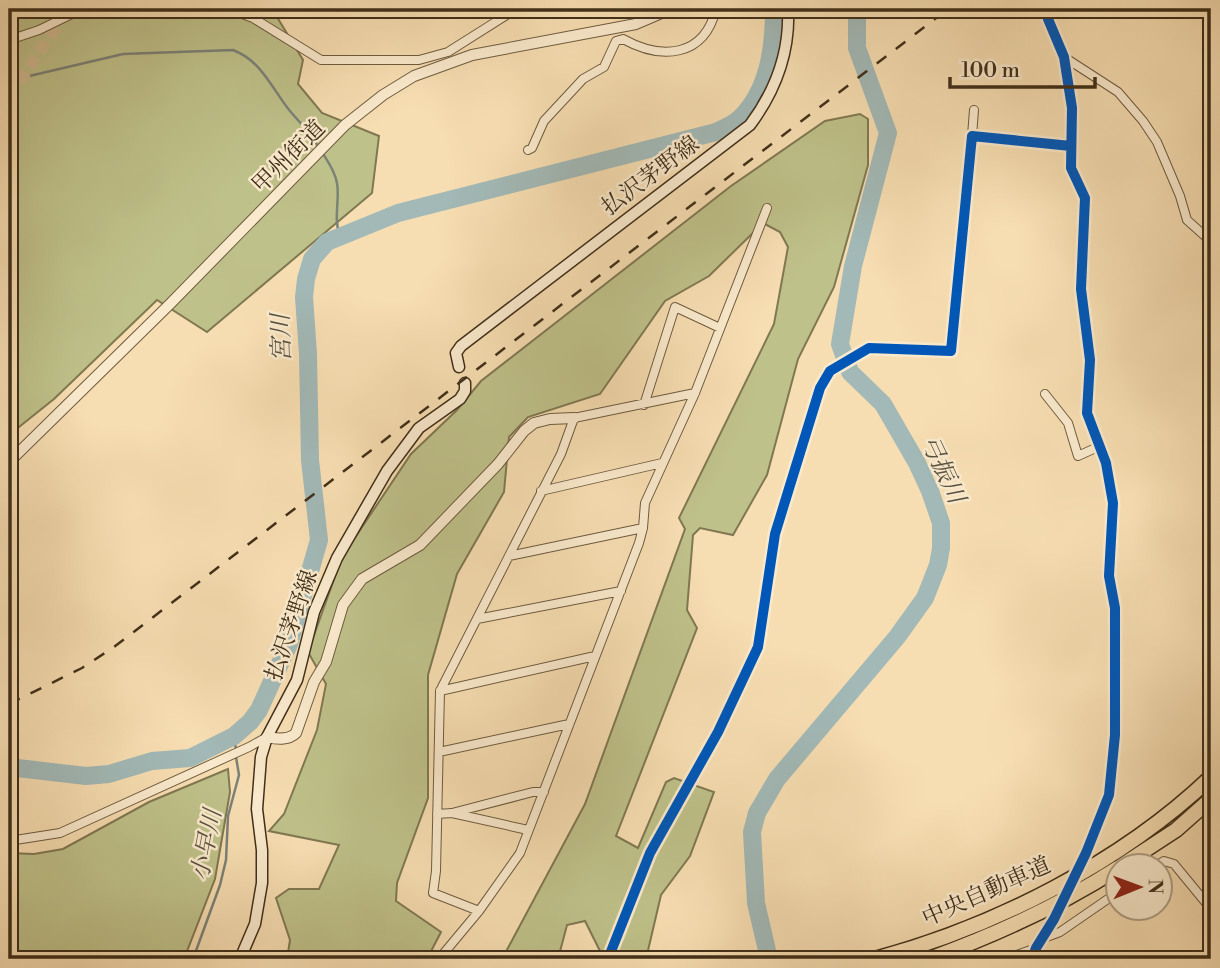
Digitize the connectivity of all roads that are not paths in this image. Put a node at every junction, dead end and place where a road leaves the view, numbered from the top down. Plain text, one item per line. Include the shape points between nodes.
1 (183, 9) edge
2 (229, 9) edge
3 (516, 9) edge
4 (671, 9) edge
5 (716, 9) edge
6 (788, 9) edge
7 (1046, 9) edge
8 (9, 40) edge
9 (466, 43) junction
10 (472, 55) junction
11 (1064, 57) junction
12 (974, 110) dead end
13 (972, 135) junction
14 (1071, 146) junction
15 (528, 150) dead end
16 (767, 208) dead end
17 (1208, 235) edge
18 (1211, 245) edge
19 (720, 328) junction
20 (459, 367) dead end
21 (466, 383) dead end
22 (695, 393) junction
23 (1045, 394) dead end
24 (1211, 399) edge
25 (644, 405) junction
26 (573, 418) junction
27 (1100, 446) junction
28 (9, 462) edge
29 (662, 463) junction
30 (541, 491) junction
31 (643, 528) junction
32 (509, 556) junction
33 (621, 591) junction
34 (477, 619) junction
35 (1211, 620) edge
36 (596, 656) junction
37 (440, 691) junction
38 (569, 724) junction
39 (267, 737) junction
40 (439, 752) junction
41 (1211, 777) edge
42 (544, 792) junction
43 (1211, 800) edge
44 (452, 813) junction
45 (437, 814) junction
46 (528, 830) junction
47 (9, 841) edge
48 (1143, 852) edge
49 (1086, 853) tunnel mouth
50 (1174, 864) edge
51 (1104, 877) edge
52 (1104, 902) edge
53 (1211, 909) edge
54 (478, 911) junction
55 (1055, 919) tunnel mouth
56 (1044, 938) junction
57 (1036, 948) junction
58 (880, 958) edge
59 (240, 959) edge
60 (439, 959) edge
61 (608, 959) edge
62 (929, 959) edge
63 (1006, 959) edge
64 (1032, 959) edge

1 - 8 street via 76,12
2 - 9 street via 253,18 321,60 419,60
3 - 9 street
4 - 10 street, 甲州街道 via 636,24
5 - 15 street via 701,38 684,50 667,52 616,41 604,67 583,79 544,121
6 - 20 main road, 払沢茅野線 via 784,60 750,125 461,346 456,353
7 - 11 street
9 - 10 street
10 - 28 street, 甲州街道 via 414,76 345,125
11 - 14 street via 1072,108
11 - 17 street via 1118,92 1143,121 1157,142 1187,220
12 - 13 street
13 - 14 street
13 - 61 street via 951,351 869,348 830,371 820,388 778,523 758,647 718,732 650,853
14 - 27 street via 1071,168 1085,198 1081,289 1090,360 1087,413
16 - 19 street
17 - 18 street
19 - 22 street
19 - 25 street via 674,307
21 - 39 main road, 払沢茅野線 via 460,399 419,428 402,448 362,510 314,612 298,680
22 - 25 street
22 - 29 street
23 - 27 street via 1069,423 1078,456
24 - 35 street
25 - 26 street
26 - 30 street
26 - 39 street via 534,423 420,545 362,579 343,605 326,662 296,733
27 - 49 street via 1113,503 1109,576 1115,608 1115,735 1109,795
29 - 30 street
29 - 31 street via 645,503
30 - 32 street
31 - 32 street
31 - 33 street
32 - 34 street
33 - 34 street
33 - 36 street
34 - 37 street
36 - 37 street
36 - 38 street
37 - 40 street
38 - 40 street
38 - 42 street
39 - 47 street via 60,833
39 - 59 main road, 払沢茅野線 via 257,809 262,883
40 - 45 street
41 - 58 highway, 中央自動車道 via 1127,844 1051,889
42 - 44 street
42 - 46 street
43 - 48 highway, 中央自動車道
44 - 45 street
44 - 46 street
45 - 54 street via 433,893
46 - 54 street via 520,853
50 - 53 street
51 - 62 highway, 中央自動車道 via 1028,918
52 - 56 street
54 - 60 street
55 - 56 street
56 - 57 street
57 - 63 street
57 - 64 street

